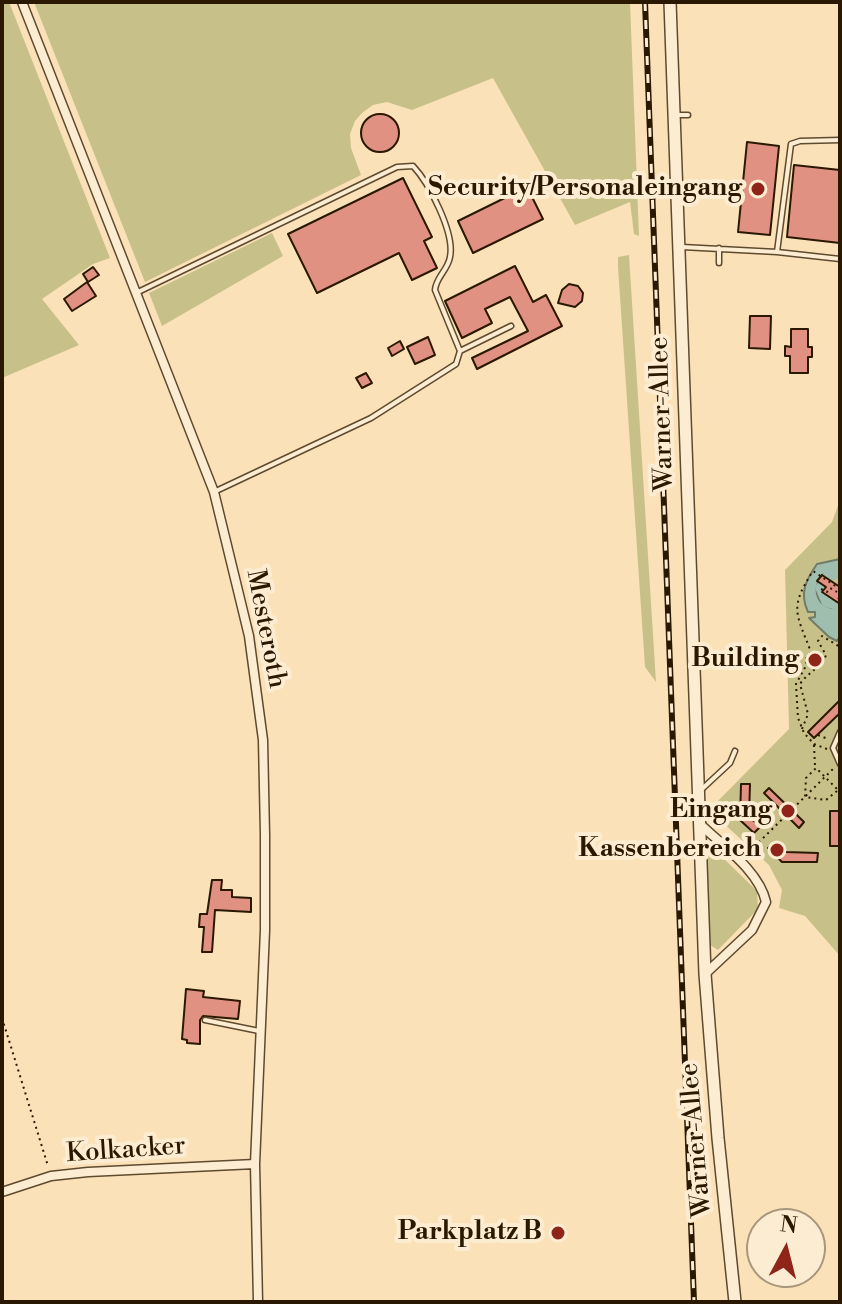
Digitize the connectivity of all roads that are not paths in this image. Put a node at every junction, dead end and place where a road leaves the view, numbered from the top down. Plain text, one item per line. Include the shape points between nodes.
1 (22, 2) edge
2 (670, 2) edge
3 (688, 115) dead end
4 (674, 116) junction
5 (840, 140) edge
6 (679, 247) junction
7 (719, 248) junction
8 (777, 252) junction
9 (840, 259) edge
10 (719, 263) dead end
11 (136, 293) junction
12 (511, 326) dead end
13 (460, 351) junction
14 (214, 492) junction
15 (840, 732) edge
16 (735, 751) dead end
17 (839, 764) edge
18 (699, 792) junction
19 (700, 824) junction
20 (705, 974) junction
21 (205, 1020) dead end
22 (262, 1031) junction
23 (255, 1164) junction
24 (2, 1192) edge
25 (258, 1302) edge
26 (735, 1302) edge

1 - 11 street, Mesteroth
2 - 4 street, Warner-Allee
3 - 4 lane
4 - 6 street, Warner-Allee
5 - 8 lane via 791,144
6 - 7 lane
6 - 18 street, Warner-Allee
7 - 8 lane
7 - 10 lane
8 - 9 lane
11 - 13 lane via 397,167 413,166 449,232 450,261 435,290
11 - 14 street, Mesteroth
12 - 13 lane
13 - 14 lane via 456,364 371,418
14 - 22 street, Mesteroth via 246,621 263,740
15 - 17 lane via 833,748
16 - 18 lane via 730,763
18 - 19 street, Warner-Allee
19 - 20 street, Warner-Allee
19 - 20 street via 763,890 766,902 752,930
20 - 26 street, Warner-Allee
21 - 22 lane
22 - 23 street, Mesteroth
23 - 24 street, Kolkacker via 51,1176
23 - 25 street, Mesteroth

